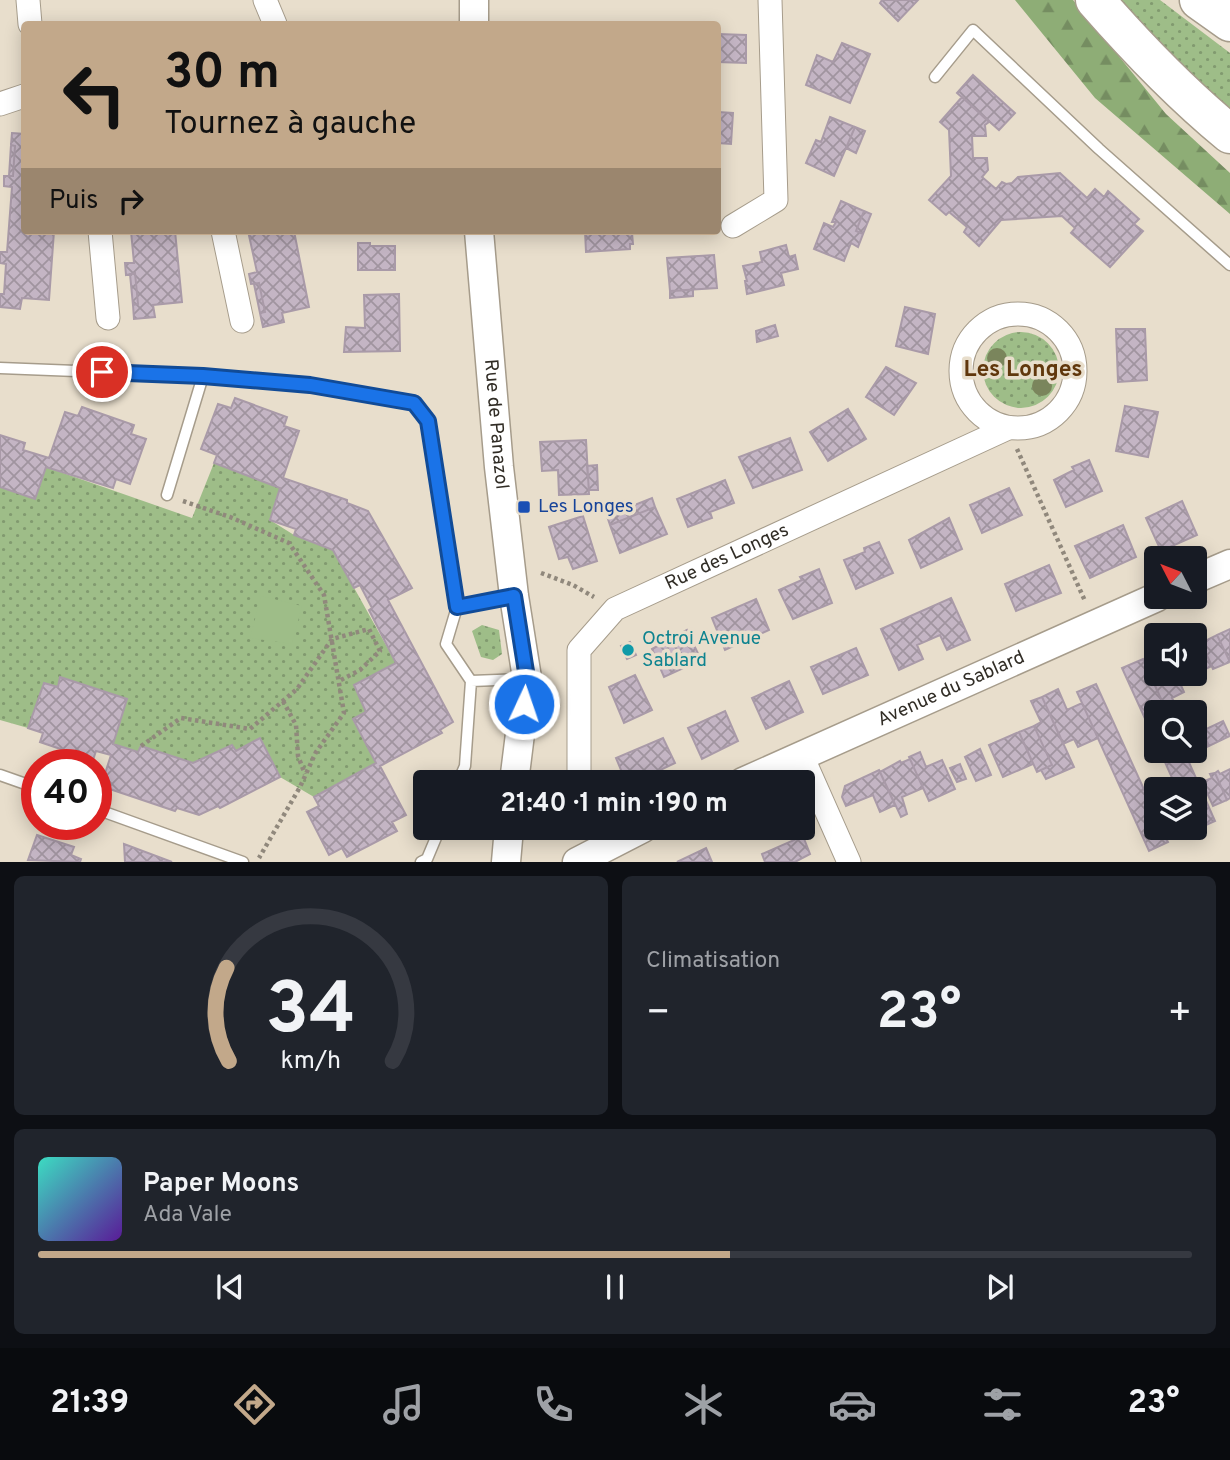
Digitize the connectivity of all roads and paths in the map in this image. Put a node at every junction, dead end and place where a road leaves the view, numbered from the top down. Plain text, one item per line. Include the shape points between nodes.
1 (28, 0) edge
2 (265, 0) edge
3 (474, 0) edge
4 (770, 0) edge
5 (1095, 0) edge
6 (1199, 0) edge
7 (30, 21) edge
8 (274, 21) edge
9 (474, 21) edge
10 (1230, 22) edge
11 (934, 77) dead end
12 (21, 97) edge
13 (0, 104) edge
14 (1230, 134) edge
15 (733, 226) dead end
16 (100, 235) edge
17 (224, 235) edge
18 (479, 235) edge
19 (1230, 265) edge
20 (107, 318) dead end
21 (242, 321) dead end
22 (0, 368) edge
23 (203, 376) junction
24 (1008, 428) junction
25 (167, 495) joint
26 (1230, 564) edge
27 (541, 573) dead end
28 (1208, 573) edge
29 (573, 585) dead end
30 (514, 596) junction
31 (1144, 603) edge
32 (457, 607) junction
33 (1096, 624) junction
34 (332, 639) junction
35 (527, 678) junction
36 (339, 681) junction
37 (471, 681) junction
38 (283, 701) junction
39 (141, 746) dead end
40 (802, 756) junction
41 (463, 770) edge
42 (516, 770) edge
43 (579, 770) edge
44 (770, 770) edge
45 (0, 775) edge
46 (305, 775) junction
47 (21, 782) edge
48 (112, 815) edge
49 (435, 840) edge
50 (508, 840) edge
51 (599, 840) edge
52 (243, 862) edge
53 (257, 862) edge
54 (421, 862) edge
55 (506, 862) edge
56 (577, 862) edge
57 (849, 862) edge

1 - 7 street
2 - 8 street
3 - 9 street
4 - 15 street via 776,200
5 - 14 highway via 1139,51
6 - 10 highway
11 - 19 lane via 973,30
12 - 13 street
16 - 20 street
17 - 21 street
18 - 30 street, Rue de Panazol
22 - 23 lane
23 - 25 lane
23 - 32 lane via 310,385 414,403 428,421
24 - 24 street, Rue des Longes via 1044,423 1069,397 1075,380 1075,362 1058,330 1024,314 1004,315 987,323 963,354 962,383 974,409 990,422
24 - 33 path
24 - 43 street, Rue des Longes via 615,609 579,650
25 - 34 path via 289,543 324,595
26 - 28 street
27 - 29 path
30 - 32 lane
30 - 35 street, Rue de Panazol
31 - 33 street, Avenue du Sablard
32 - 37 lane via 446,644
33 - 40 street, Avenue du Sablard
34 - 36 path
34 - 36 path via 369,629 380,651 360,670
34 - 38 path via 297,689
35 - 37 lane
35 - 42 street, Rue de Panazol
36 - 46 path via 344,713
37 - 41 lane
38 - 39 path via 250,729 181,718
38 - 46 path via 296,725 298,756
40 - 44 street, Avenue du Sablard
40 - 57 street
45 - 47 lane
46 - 53 path
48 - 52 lane
49 - 54 lane
50 - 55 street
51 - 56 street

